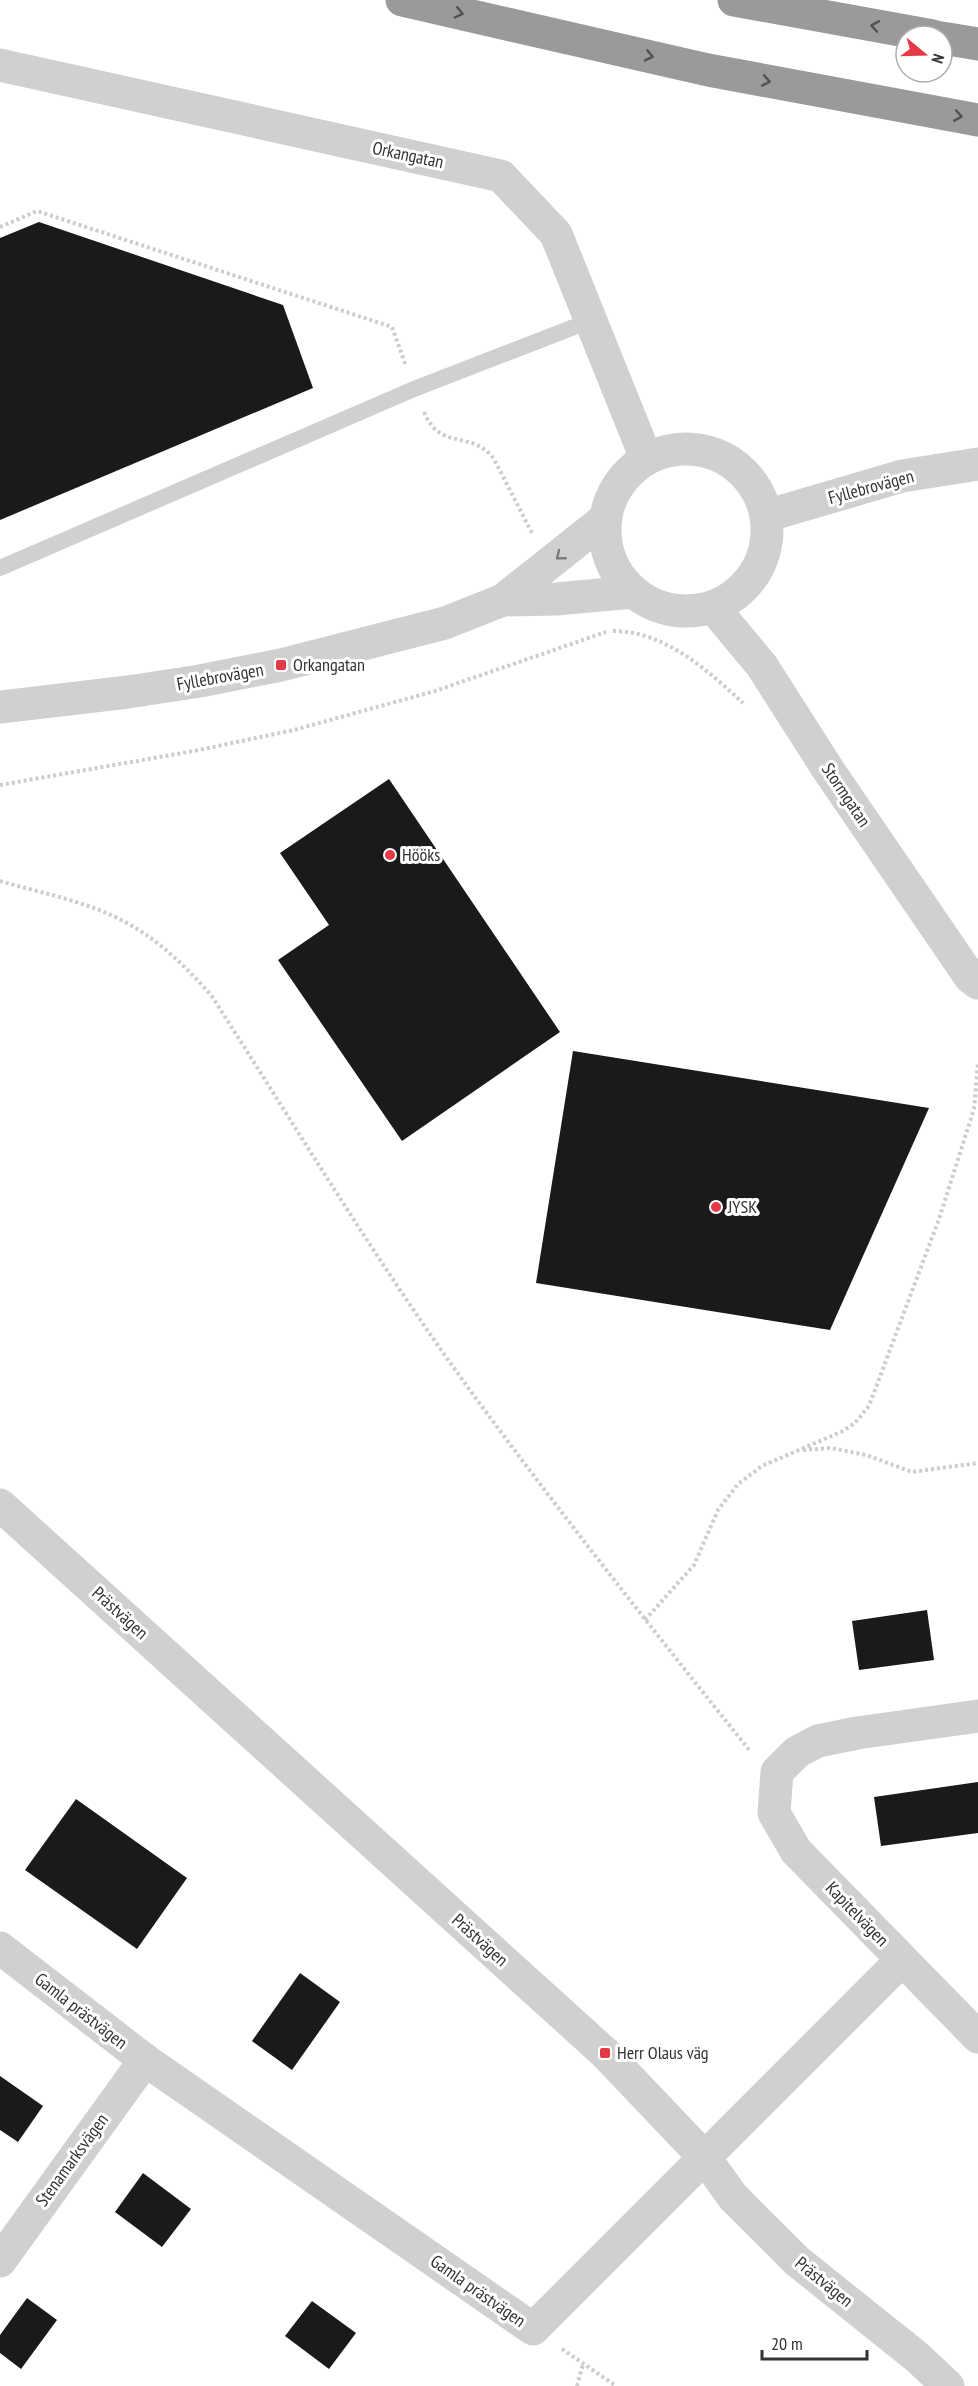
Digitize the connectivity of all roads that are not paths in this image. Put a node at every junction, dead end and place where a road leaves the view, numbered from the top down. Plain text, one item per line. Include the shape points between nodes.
1 (402, 0) edge
2 (735, 0) edge
3 (894, 29) edge
4 (954, 40) edge
5 (978, 44) edge
6 (0, 66) edge
7 (978, 120) edge
8 (592, 320) junction
9 (646, 458) junction
10 (978, 464) edge
11 (766, 516) junction
12 (605, 519) junction
13 (0, 568) edge
14 (633, 592) junction
15 (503, 600) junction
16 (712, 607) junction
17 (0, 707) edge
18 (978, 983) edge
19 (0, 1505) edge
20 (978, 1716) edge
21 (0, 1948) edge
22 (902, 1960) junction
23 (978, 2037) edge
24 (145, 2060) junction
25 (705, 2158) junction
26 (3, 2252) edge
27 (948, 2386) edge

1 -> 7 highway via 708,70
3 -> 2 highway
4 - 5 highway
6 - 8 street, Orkangatan via 501,176 556,234
8 - 9 street, Orkangatan
8 - 13 lane via 414,389
9 - 11 street via 684,449 721,456 746,475
9 - 12 street via 619,483
10 - 11 street, Fyllebrovägen via 902,476
11 - 16 street via 767,533 759,564 740,590
12 - 14 street via 609,559
12 -> 15 street, Fyllebrovägen
14 - 15 street, Fyllebrovägen
14 - 16 street via 670,610
15 - 17 street, Fyllebrovägen via 445,623 281,665 128,693
16 - 18 street, Stormgatan via 762,666 829,771 970,977
19 - 25 street, Prästvägen via 605,2053
20 - 22 street, Kapitelvägen via 818,1741 797,1752 777,1772 774,1813 796,1851
21 - 24 street, Gamla prästvägen
22 - 23 street, Kapitelvägen
22 - 25 street, Gamla prästvägen
24 - 25 street, Gamla prästvägen via 533,2329
24 - 26 street, Stenamarksvägen
25 - 27 street, Prästvägen via 733,2197 797,2261

